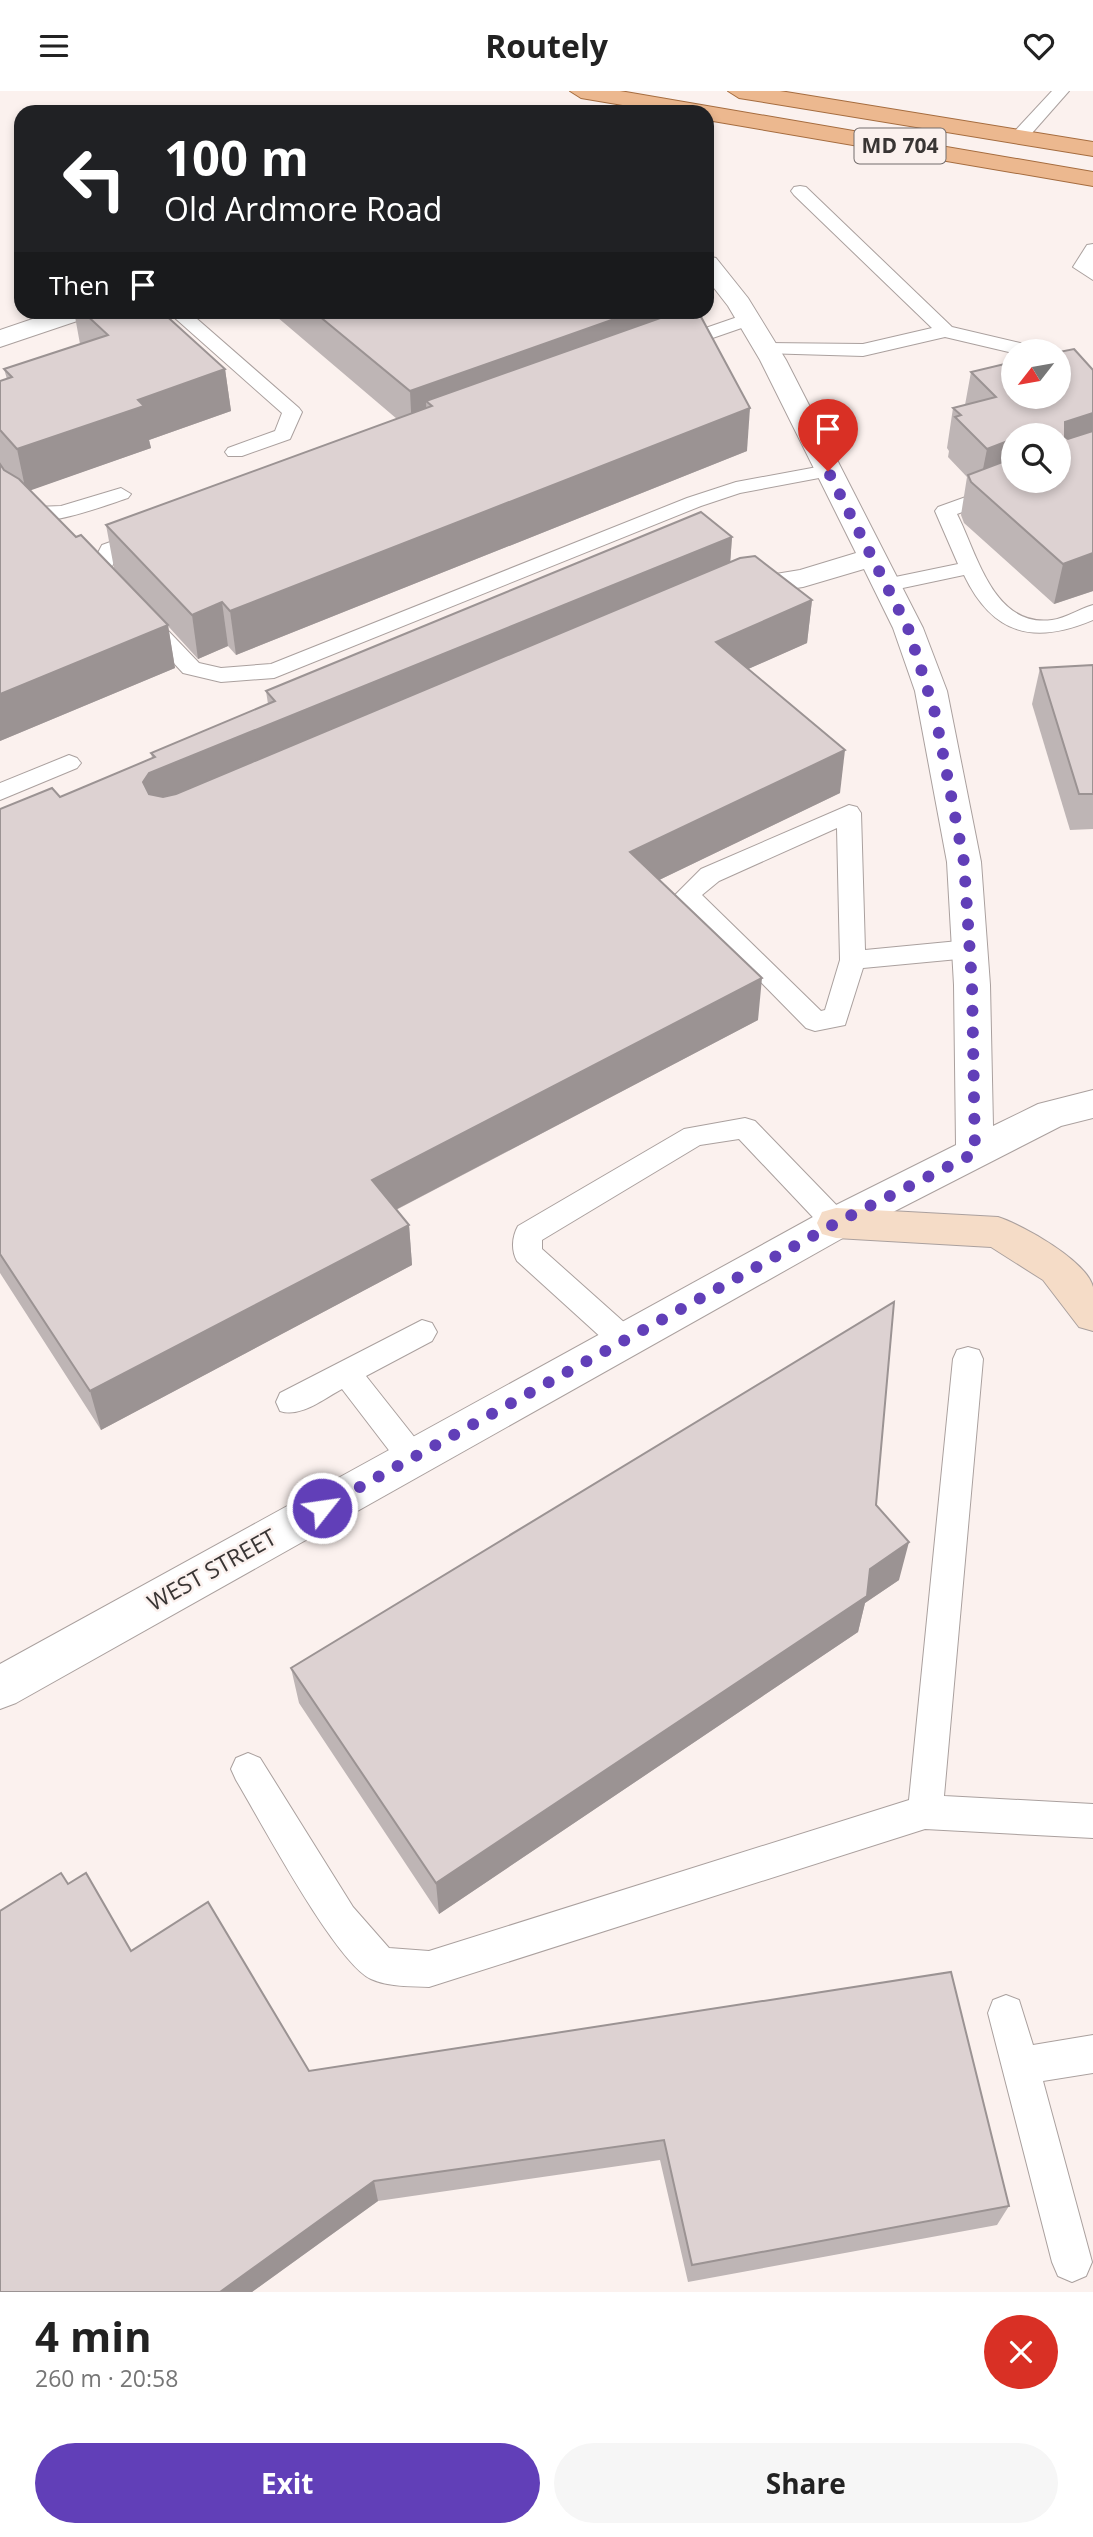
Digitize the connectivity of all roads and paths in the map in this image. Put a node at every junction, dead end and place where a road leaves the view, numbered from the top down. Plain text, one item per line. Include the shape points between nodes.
1 (581, 91) edge
2 (739, 91) edge
3 (1061, 91) edge
4 (664, 105) edge
5 (714, 114) edge
6 (1019, 137) junction
7 (1093, 149) edge
8 (1093, 179) edge
9 (800, 191) dead end
10 (1093, 249) edge
11 (714, 275) edge
12 (1093, 275) edge
13 (59, 319) edge
14 (185, 319) edge
15 (748, 319) junction
16 (945, 331) junction
17 (0, 339) edge
18 (1001, 344) edge
19 (766, 349) junction
20 (657, 352) edge
21 (235, 452) dead end
22 (828, 471) junction
23 (0, 478) edge
24 (1001, 491) edge
25 (121, 494) dead end
26 (161, 530) edge
27 (870, 558) junction
28 (968, 568) junction
29 (884, 586) junction
30 (704, 600) edge
31 (1093, 612) edge
32 (69, 763) dead end
33 (0, 792) edge
34 (969, 949) junction
35 (853, 960) junction
36 (1093, 1104) edge
37 (975, 1153) junction
38 (836, 1223) junction
39 (1093, 1315) edge
40 (422, 1332) dead end
41 (625, 1341) junction
42 (968, 1359) dead end
43 (347, 1374) junction
44 (291, 1402) dead end
45 (412, 1457) junction
46 (0, 1688) edge
47 (248, 1769) dead end
48 (925, 1812) junction
49 (1093, 1821) edge
50 (1006, 2013) dead end
51 (1093, 2054) edge
52 (1020, 2066) junction
53 (1072, 2262) dead end

1 - 4 main road, MD 704
2 - 6 main road, MD 704
3 - 6 lane
5 - 8 main road, MD 704
6 - 7 main road, MD 704
9 - 16 lane
10 - 12 lane via 1082,267
11 - 15 street
13 - 17 street
14 - 21 lane via 292,412 283,435
15 - 19 street
15 - 20 lane
16 - 18 lane
16 - 19 lane via 863,350
19 - 22 street
22 - 26 lane via 736,488 694,502 274,671 221,675 191,668 99,572 109,549
22 - 27 street
23 - 25 lane via 30,513 62,512
24 - 28 lane via 945,511
27 - 29 street
27 - 30 street via 803,579 729,590
28 - 29 lane
28 - 31 lane via 996,608 1014,622 1048,628
29 - 34 street via 908,628 930,691 964,862
32 - 33 lane
34 - 35 lane
34 - 37 street
35 - 35 lane via 836,1019 815,1021 687,895 710,875 849,813
36 - 37 street, WEST STREET via 1051,1114
37 - 38 street, WEST STREET
38 - 39 main road via 998,1232 1057,1269
38 - 41 street, WEST STREET
38 - 41 lane via 745,1128 694,1136 528,1234 527,1253
40 - 43 lane
41 - 45 street, WEST STREET
42 - 48 lane
43 - 44 lane
43 - 45 lane
45 - 46 street, WEST STREET
47 - 48 lane via 340,1920 380,1965 429,1969
48 - 49 lane
50 - 52 lane
51 - 52 lane
52 - 53 lane

